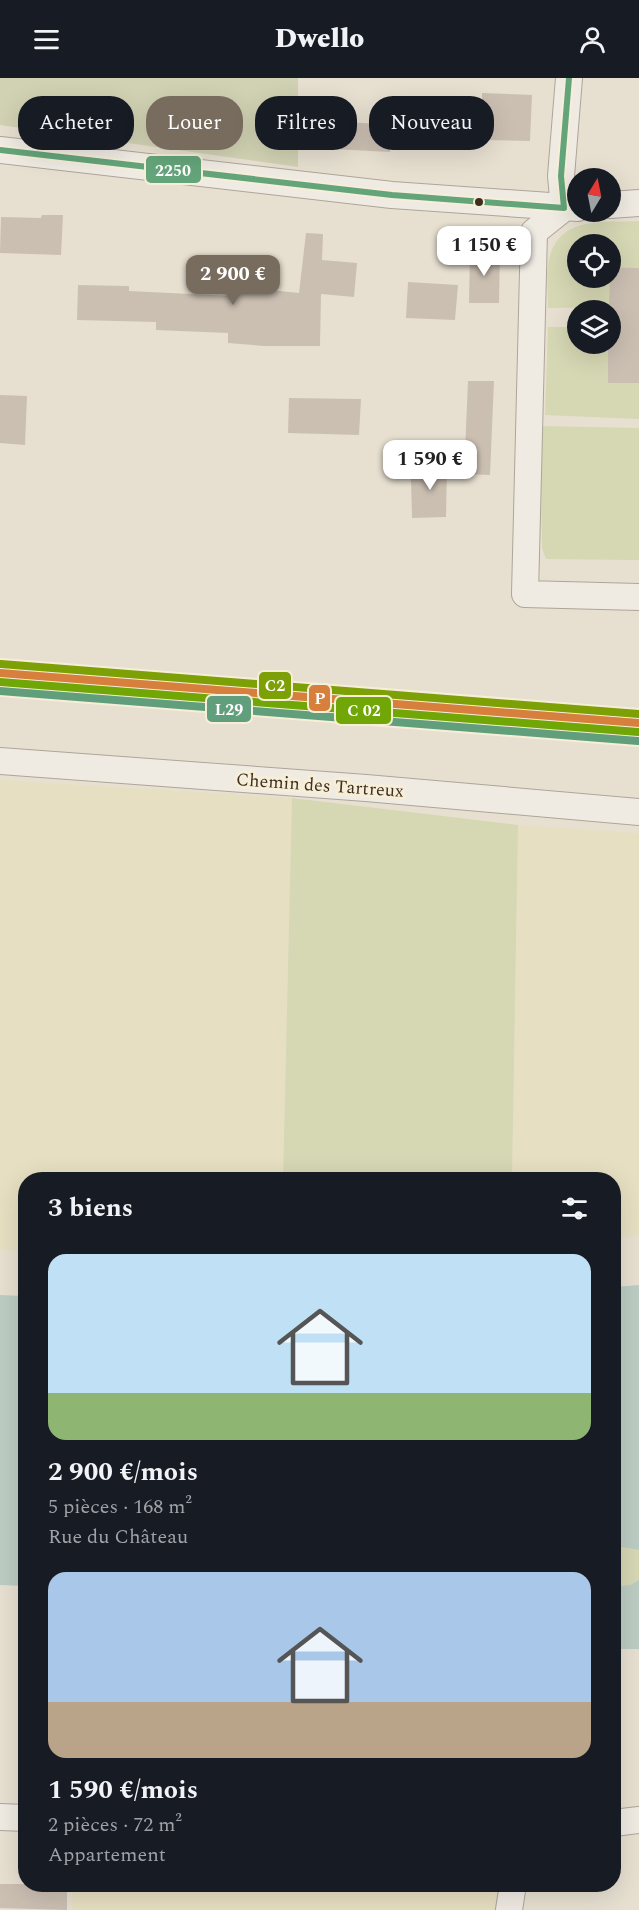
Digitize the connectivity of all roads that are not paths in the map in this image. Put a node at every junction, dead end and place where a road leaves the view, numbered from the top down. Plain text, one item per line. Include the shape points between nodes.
1 (569, 78) edge
2 (0, 150) edge
3 (567, 195) edge
4 (639, 203) edge
5 (621, 205) edge
6 (567, 208) edge
7 (567, 211) edge
8 (639, 597) edge
9 (0, 761) edge
10 (639, 812) edge
11 (0, 1817) edge
12 (18, 1818) edge
13 (639, 1820) edge
14 (621, 1821) edge
15 (511, 1892) edge
16 (508, 1910) edge

1 - 3 street via 561,176
2 - 6 street via 392,195
4 - 5 street
7 - 8 street via 534,232 525,594
9 - 10 street, Chemin des Tartreux
11 - 12 street
13 - 14 street
15 - 16 street

